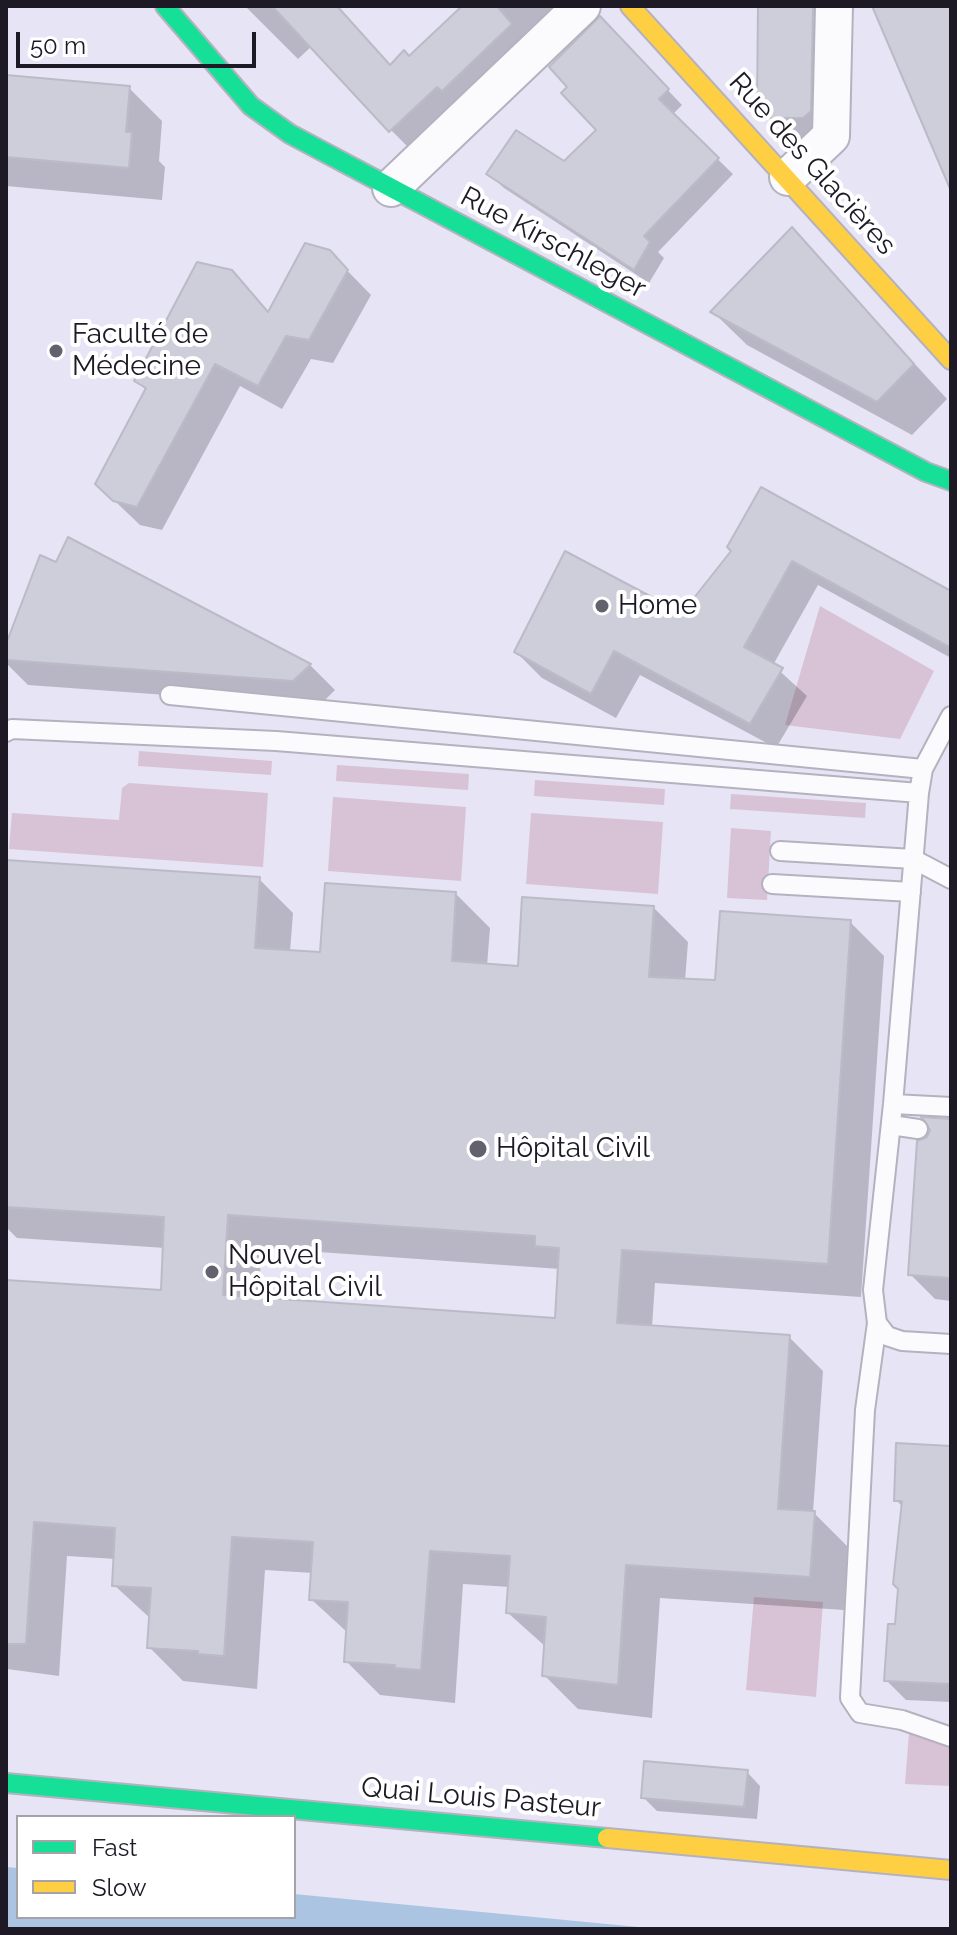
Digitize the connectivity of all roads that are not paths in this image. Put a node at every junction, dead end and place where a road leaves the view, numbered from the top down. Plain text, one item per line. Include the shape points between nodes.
1 (165, 6) edge
2 (582, 6) edge
3 (630, 6) edge
4 (834, 6) edge
5 (788, 177) junction
6 (391, 188) junction
7 (951, 360) edge
8 (951, 481) edge
9 (170, 695) dead end
10 (951, 716) edge
11 (461, 725) junction
12 (6, 732) edge
13 (459, 756) junction
14 (923, 769) junction
15 (919, 793) junction
16 (780, 851) dead end
17 (913, 859) junction
18 (951, 879) edge
19 (772, 884) dead end
20 (911, 885) junction
21 (893, 1104) junction
22 (951, 1107) edge
23 (891, 1125) junction
24 (918, 1129) dead end
25 (877, 1323) junction
26 (951, 1344) edge
27 (951, 1737) edge
28 (6, 1783) edge
29 (951, 1870) edge

1 - 6 street, Rue Kirschleger via 251,106 290,134
2 - 6 street
3 - 5 street, Rue des Glacières
4 - 5 street via 831,136
5 - 7 street, Rue des Glacières
6 - 8 street, Rue Kirschleger
9 - 11 lane
10 - 14 lane
11 - 13 lane
11 - 14 lane
12 - 13 lane via 276,741
13 - 15 lane
14 - 15 lane
15 - 17 lane
16 - 17 lane
17 - 18 lane
17 - 20 lane
19 - 20 lane
20 - 21 lane
21 - 22 lane
21 - 23 lane
23 - 24 lane
23 - 25 lane via 873,1290
25 - 26 lane via 887,1336 902,1341
25 - 27 lane via 865,1410 850,1698 860,1713
28 - 29 street, Quai Louis Pasteur

